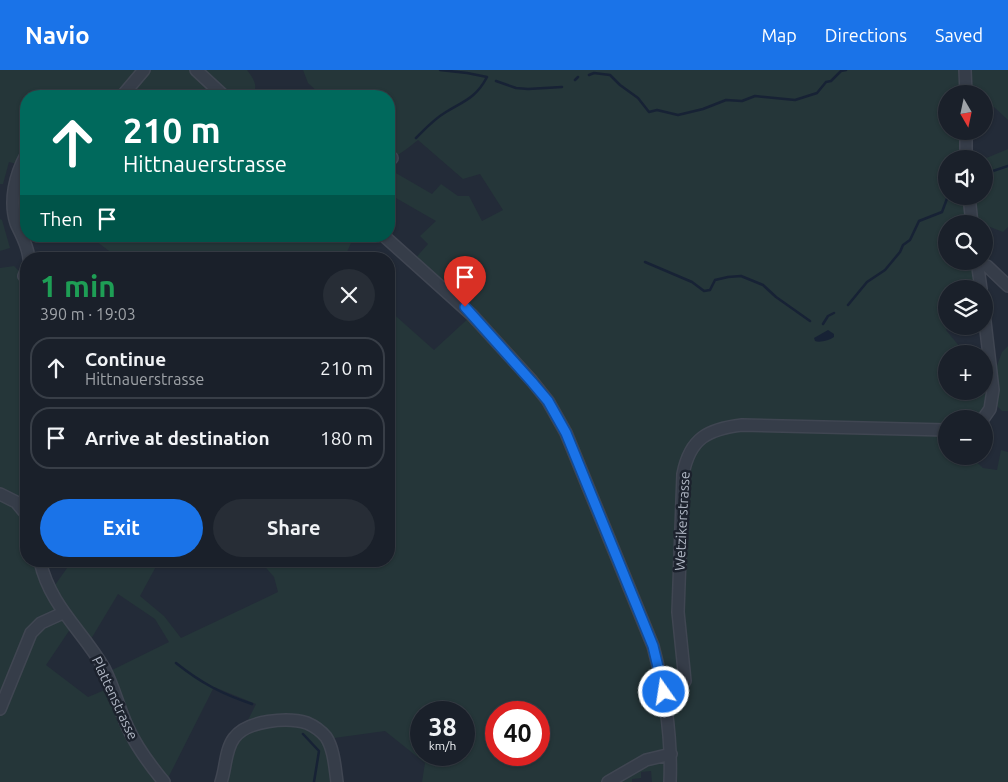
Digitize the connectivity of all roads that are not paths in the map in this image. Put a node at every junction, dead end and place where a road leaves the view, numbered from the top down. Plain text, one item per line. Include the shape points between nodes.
1 (144, 70) edge
2 (196, 70) edge
3 (965, 70) edge
4 (966, 85) edge
5 (127, 90) edge
6 (218, 90) edge
7 (20, 170) edge
8 (20, 230) edge
9 (391, 242) edge
10 (990, 270) edge
11 (1008, 286) edge
12 (986, 335) edge
13 (989, 410) edge
14 (938, 430) edge
15 (0, 494) edge
16 (20, 507) edge
17 (41, 567) edge
18 (63, 612) junction
19 (664, 692) junction
20 (0, 709) edge
21 (671, 754) junction
22 (164, 782) edge
23 (221, 782) edge
24 (337, 782) edge
25 (608, 782) edge
26 (670, 782) edge

1 - 5 street
2 - 6 street
3 - 4 street
7 - 8 street via 13,198
9 - 19 street via 472,314 548,401 558,417 653,646
10 - 11 street
12 - 13 street via 993,390
14 - 19 street, Wetzikerstrasse via 742,425 711,431 701,438 688,455 682,493 678,612 685,681 680,688
15 - 16 street
17 - 18 street, Plattenstrasse via 43,578
18 - 20 street via 44,620 34,630
18 - 22 street, Plattenstrasse via 104,668 142,755
19 - 21 street
21 - 25 street via 646,760
21 - 26 street
23 - 24 street via 230,745 241,730 259,723 296,721 320,730 327,739

